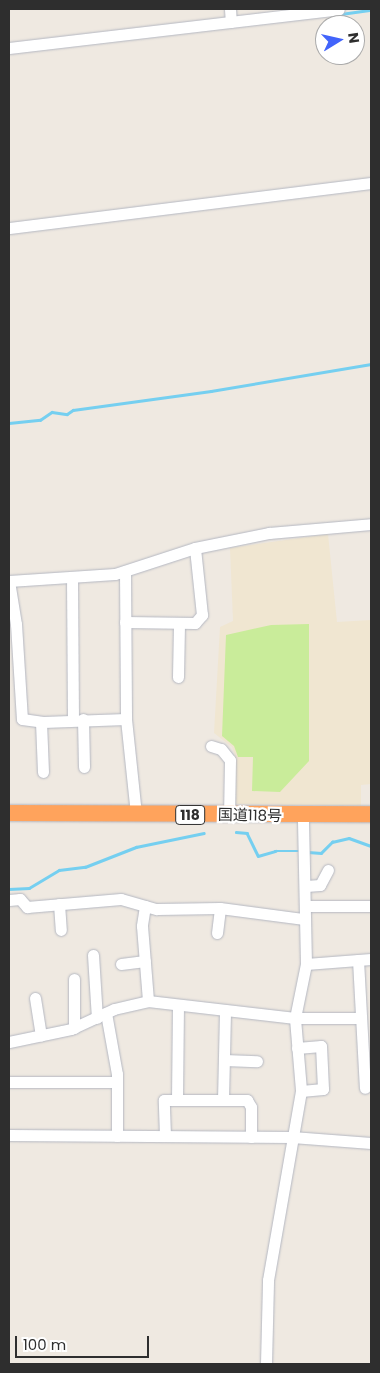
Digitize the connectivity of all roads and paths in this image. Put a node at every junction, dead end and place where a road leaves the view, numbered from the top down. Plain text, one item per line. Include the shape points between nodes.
1 (230, 9) edge
2 (339, 9) edge
3 (231, 22) junction
4 (9, 48) edge
5 (371, 183) edge
6 (9, 228) edge
7 (371, 524) edge
8 (195, 548) junction
9 (125, 571) junction
10 (72, 577) junction
11 (9, 581) edge
12 (125, 622) junction
13 (179, 623) junction
14 (178, 677) dead end
15 (78, 719) junction
16 (126, 719) junction
17 (41, 722) junction
18 (212, 746) dead end
19 (84, 767) dead end
20 (43, 772) dead end
21 (9, 813) edge
22 (136, 814) junction
23 (371, 814) edge
24 (230, 815) junction
25 (303, 816) junction
26 (328, 870) dead end
27 (306, 886) junction
28 (9, 900) edge
29 (59, 904) junction
30 (144, 906) junction
31 (307, 906) junction
32 (371, 906) edge
33 (220, 908) junction
34 (304, 920) junction
35 (61, 930) dead end
36 (217, 933) dead end
37 (93, 955) dead end
38 (358, 960) junction
39 (371, 960) edge
40 (145, 962) junction
41 (121, 964) dead end
42 (306, 964) junction
43 (74, 979) dead end
44 (35, 998) dead end
45 (148, 1002) junction
46 (178, 1005) junction
47 (225, 1010) junction
48 (102, 1015) junction
49 (295, 1018) junction
50 (360, 1018) junction
51 (74, 1028) junction
52 (41, 1036) junction
53 (9, 1042) edge
54 (297, 1048) junction
55 (224, 1060) junction
56 (257, 1062) dead end
57 (9, 1082) edge
58 (116, 1082) junction
59 (365, 1088) dead end
60 (301, 1091) junction
61 (177, 1100) junction
62 (223, 1100) junction
63 (9, 1135) edge
64 (117, 1136) junction
65 (165, 1136) junction
66 (251, 1136) junction
67 (292, 1137) junction
68 (371, 1143) edge
69 (266, 1364) edge

1 - 3 street
2 - 3 street
3 - 4 street
5 - 6 street
7 - 8 street via 269,533
8 - 9 street
8 - 13 street via 202,615 196,623
9 - 10 street
9 - 12 street
10 - 11 street
10 - 15 street
11 - 17 street via 16,624 22,719
12 - 13 street
12 - 16 street
13 - 14 street
15 - 16 street
15 - 17 street
15 - 19 street
16 - 22 street
17 - 20 street
18 - 24 street via 230,760
21 - 22 highway, 国道118号 / 118
22 - 24 highway, 国道118号 / 118
23 - 25 highway, 国道118号 / 118
24 - 25 highway, 国道118号 / 118
25 - 27 street
26 - 27 street via 320,885
27 - 31 street
28 - 29 street via 20,899 27,907
29 - 30 street via 121,899
29 - 35 street
30 - 33 street via 157,909
30 - 40 street
31 - 32 street
31 - 34 street
33 - 34 street
33 - 36 street
34 - 42 street
37 - 48 street
38 - 39 street
38 - 42 street
38 - 50 street
40 - 41 street
40 - 45 street
42 - 49 street
43 - 51 street
44 - 52 street
45 - 46 street
45 - 48 street
46 - 47 street
46 - 61 street
47 - 49 street
47 - 55 street
48 - 51 street
48 - 58 street
49 - 50 street
49 - 54 street
50 - 59 street
51 - 52 street
52 - 53 street
54 - 60 street
54 - 60 street via 321,1046 323,1089
55 - 56 street
55 - 62 street
57 - 58 street
58 - 64 street
60 - 67 street
61 - 62 street
61 - 65 street via 164,1100
62 - 66 street via 249,1102
63 - 64 street
64 - 65 street
65 - 66 street
66 - 67 street
67 - 68 street
67 - 69 street via 268,1280

